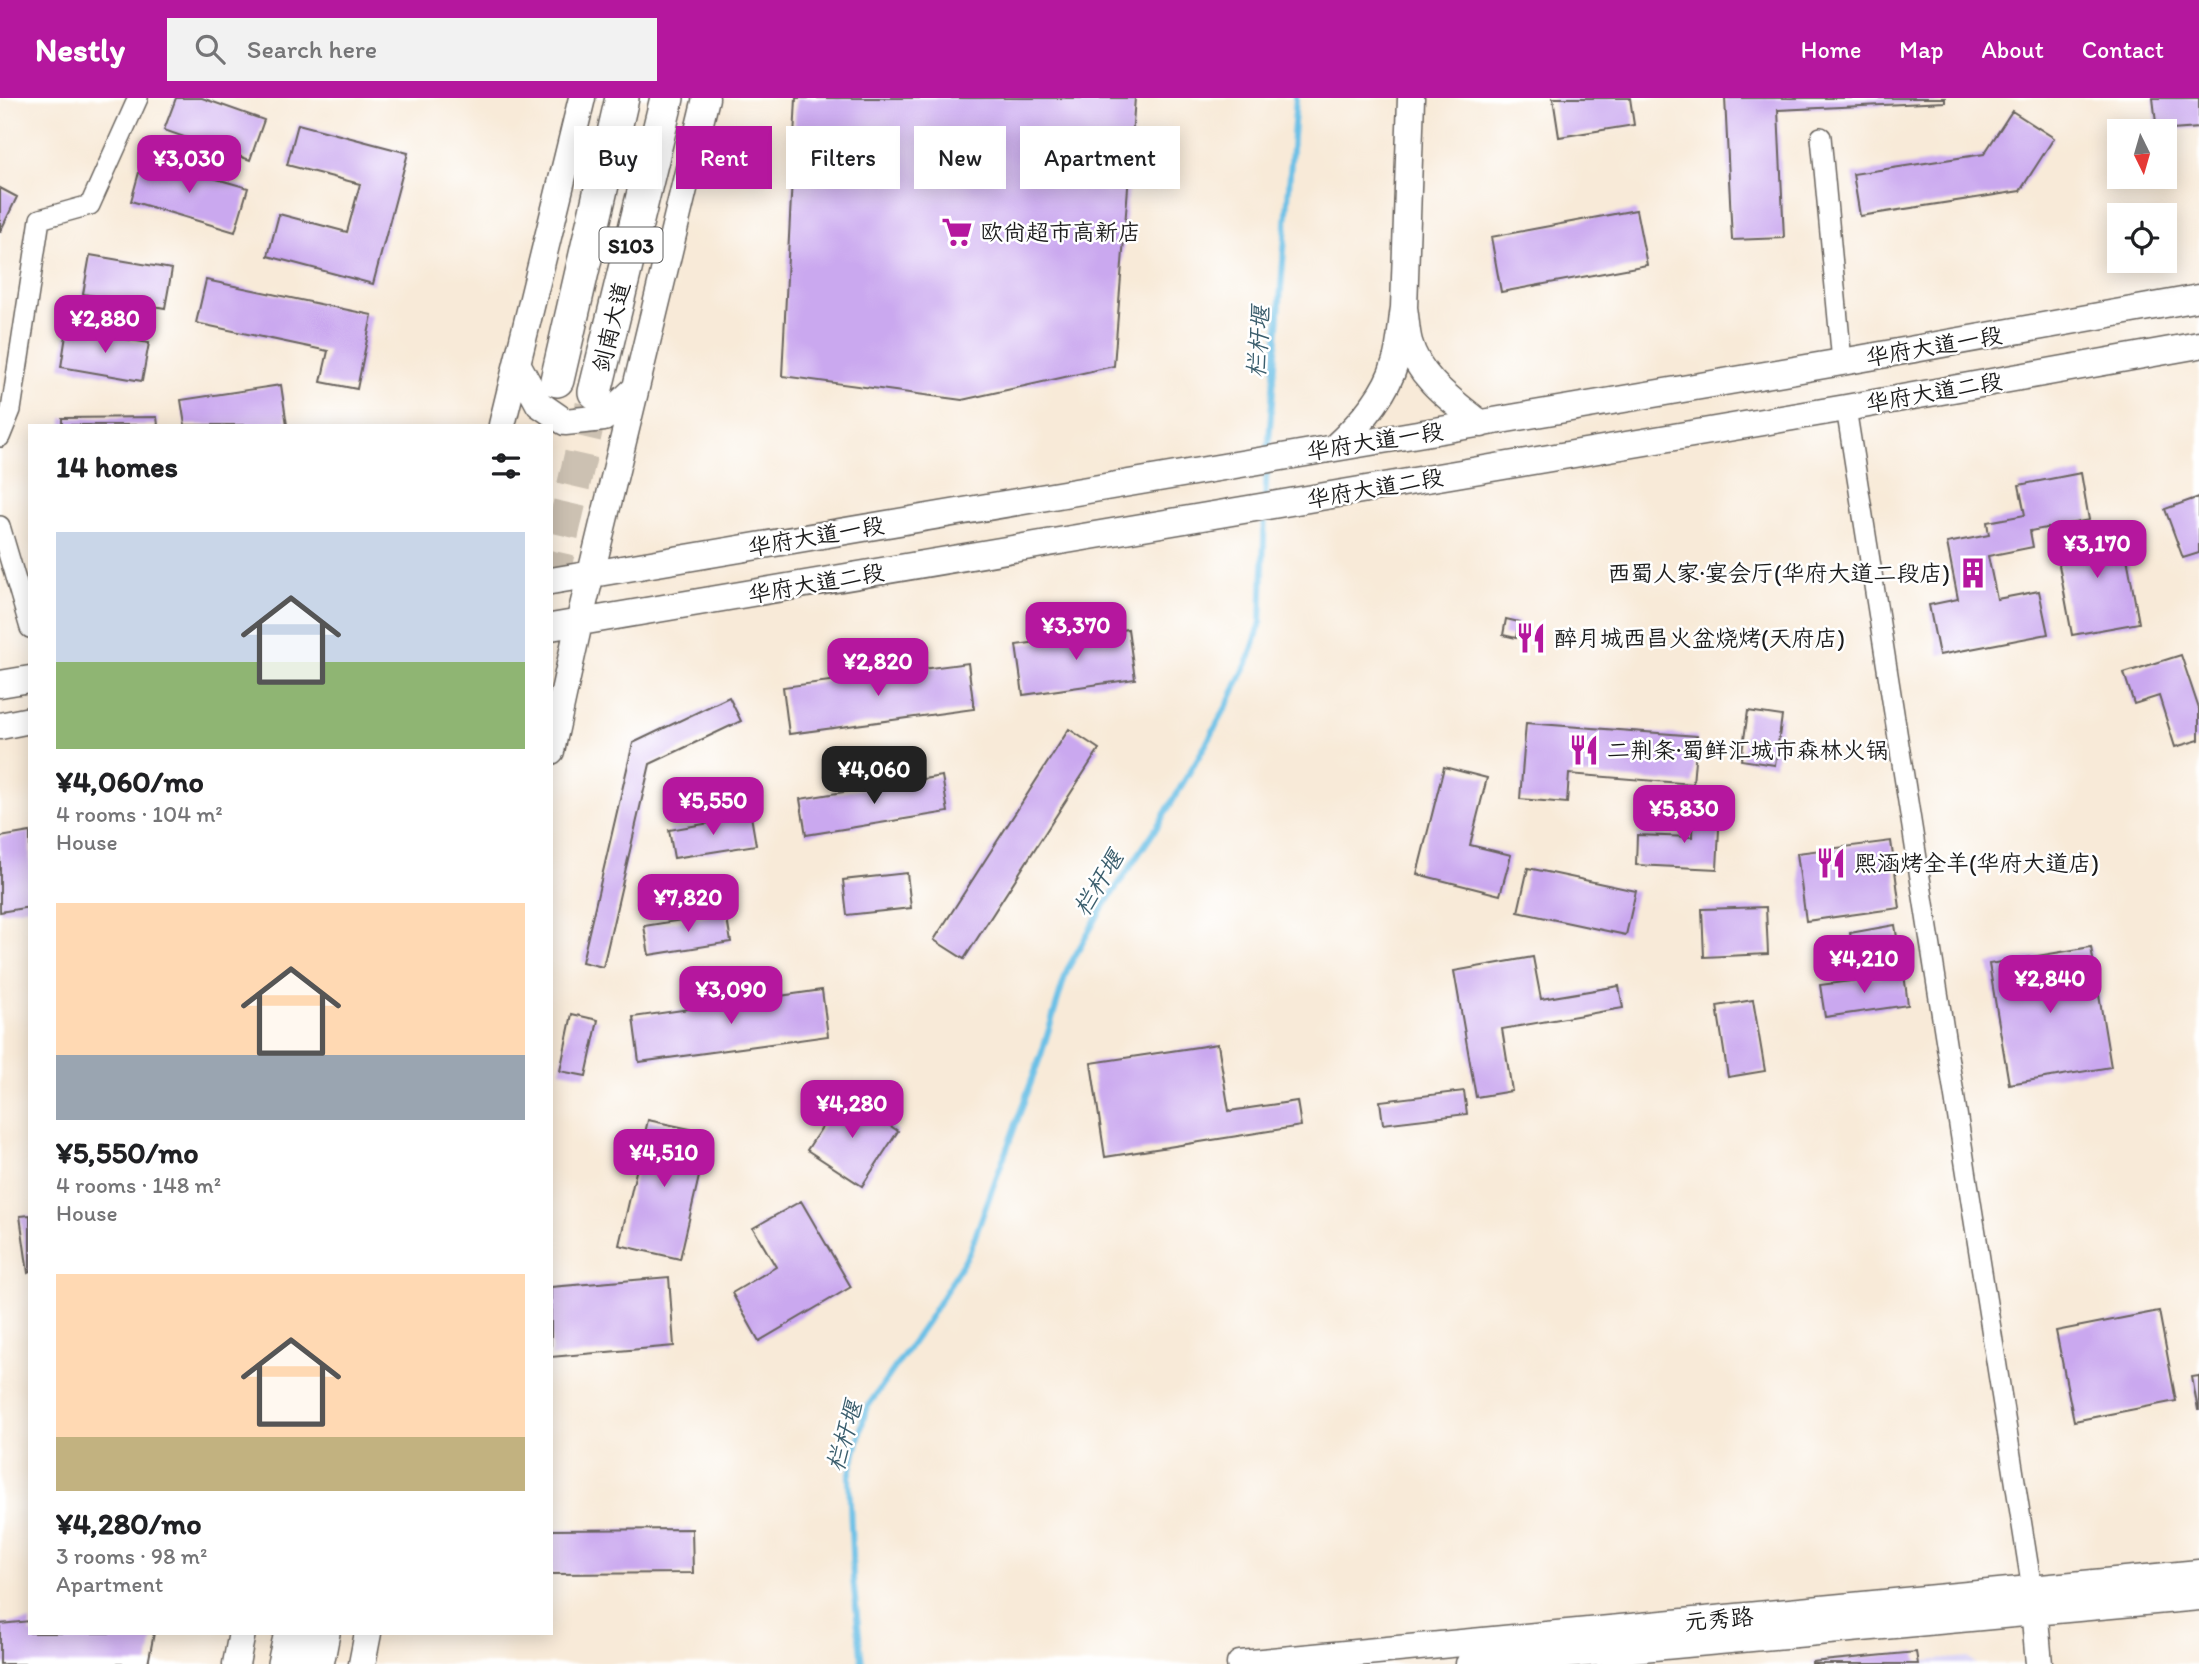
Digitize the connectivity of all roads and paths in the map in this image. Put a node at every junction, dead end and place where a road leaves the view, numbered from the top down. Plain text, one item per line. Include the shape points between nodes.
1 (138, 98) edge
2 (582, 98) edge
3 (622, 98) edge
4 (667, 98) edge
5 (706, 98) edge
6 (1411, 98) edge
7 (1821, 137) dead end
8 (2199, 298) edge
9 (1404, 308) junction
10 (2199, 345) edge
11 (1842, 362) junction
12 (518, 365) junction
13 (557, 380) dead end
14 (635, 389) junction
15 (595, 392) tunnel mouth
16 (1846, 408) junction
17 (502, 424) edge
18 (1481, 424) junction
19 (0, 437) edge
20 (1334, 447) junction
21 (0, 526) edge
22 (590, 576) junction
23 (553, 581) edge
24 (28, 621) edge
25 (579, 623) junction
26 (553, 627) edge
27 (28, 679) edge
28 (0, 684) edge
29 (28, 720) edge
30 (0, 726) edge
31 (553, 742) edge
32 (2199, 1573) edge
33 (2199, 1597) edge
34 (2033, 1600) junction
35 (242, 1635) edge
36 (291, 1635) edge
37 (323, 1635) edge
38 (368, 1635) edge
39 (1416, 1656) edge
40 (236, 1664) edge
41 (284, 1664) edge
42 (317, 1664) edge
43 (362, 1664) edge
44 (1240, 1664) edge
45 (1469, 1664) edge
46 (2039, 1664) edge

1 - 19 street via 89,205 40,219 12,410
2 - 12 main road
3 - 13 highway, 剑南大道 / S103
4 - 15 highway, 剑南大道 / S103
5 - 14 main road
6 - 9 main road
7 - 11 street
8 - 11 main road, 华府大道一段
9 - 18 main road via 1409,342 1419,365 1434,385
9 - 20 main road via 1395,364 1378,396
10 - 16 main road, 华府大道二段
11 - 18 main road, 华府大道一段
12 - 14 main road via 539,404 565,422 604,418
12 - 17 main road
14 - 22 main road
16 - 25 main road, 华府大道二段
16 - 34 street
18 - 20 main road, 华府大道一段
20 - 22 main road, 华府大道一段
21 - 24 street
22 - 23 main road, 华府大道一段
22 - 25 main road
25 - 26 main road, 华府大道二段
25 - 31 main road
27 - 28 main road
29 - 30 main road
32 - 34 main road, 元秀路
33 - 34 main road, 元秀路
34 - 39 main road, 元秀路
34 - 45 main road, 元秀路
34 - 46 main road
35 - 40 main road
36 - 41 highway
37 - 42 highway
38 - 43 main road
39 - 44 main road, 元秀路

